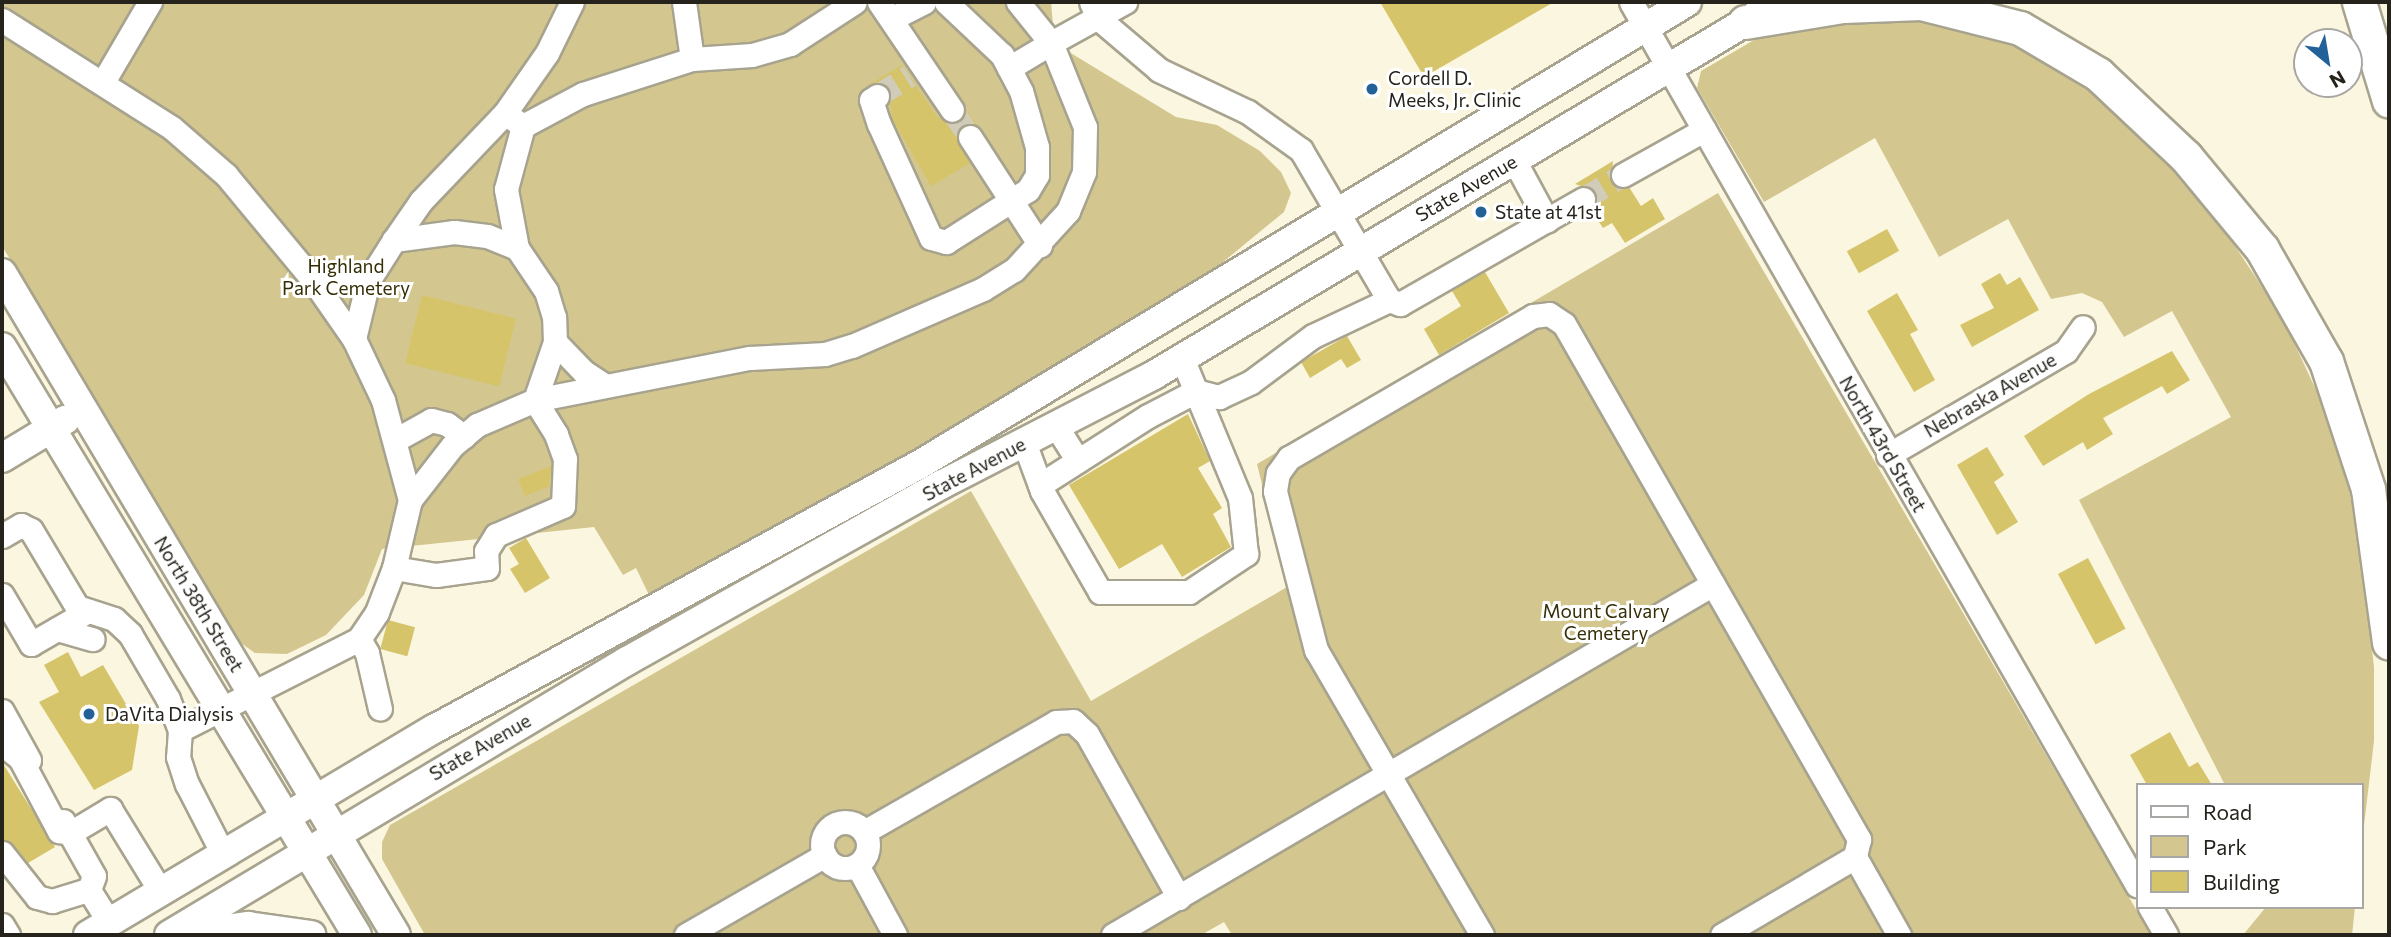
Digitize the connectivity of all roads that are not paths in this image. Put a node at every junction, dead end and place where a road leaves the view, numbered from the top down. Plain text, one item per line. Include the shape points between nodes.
1 (149, 2) edge
2 (572, 2) edge
3 (684, 2) edge
4 (855, 2) edge
5 (924, 2) edge
6 (946, 2) edge
7 (1018, 2) edge
8 (1125, 2) edge
9 (1630, 2) edge
10 (1687, 2) edge
11 (1778, 2) edge
12 (2358, 2) edge
13 (1095, 10) edge
14 (885, 11) edge
15 (2, 20) edge
16 (1745, 22) junction
17 (1645, 27) junction
18 (1051, 43) junction
19 (692, 59) junction
20 (1009, 68) junction
21 (1669, 68) junction
22 (103, 82) junction
23 (877, 96) dead end
24 (2389, 101) edge
25 (953, 110) tunnel mouth
26 (514, 120) junction
27 (1704, 130) junction
28 (970, 137) tunnel mouth
29 (1514, 160) junction
30 (1623, 175) tunnel mouth
31 (1583, 199) tunnel mouth
32 (1011, 201) junction
33 (1339, 214) junction
34 (1548, 221) junction
35 (394, 240) junction
36 (1040, 245) junction
37 (517, 248) junction
38 (1361, 250) junction
39 (2, 273) edge
40 (310, 276) junction
41 (368, 281) junction
42 (1389, 300) junction
43 (2082, 327) dead end
44 (354, 340) junction
45 (555, 342) junction
46 (2, 347) edge
47 (1182, 358) junction
48 (604, 385) junction
49 (1196, 391) junction
50 (535, 400) junction
51 (82, 410) junction
52 (1056, 426) junction
53 (51, 429) junction
54 (464, 437) junction
55 (397, 439) junction
56 (1024, 442) junction
57 (1888, 455) junction
58 (2, 458) edge
59 (1078, 461) junction
60 (1040, 485) junction
61 (411, 500) junction
62 (2, 536) edge
63 (394, 568) junction
64 (1713, 584) junction
65 (2, 595) edge
66 (88, 611) junction
67 (57, 629) junction
68 (359, 639) junction
69 (2389, 643) edge
70 (137, 646) junction
71 (253, 695) junction
72 (380, 709) dead end
73 (2, 711) edge
74 (219, 713) junction
75 (180, 730) junction
76 (2, 744) edge
77 (1389, 776) junction
78 (315, 800) junction
79 (284, 817) junction
80 (337, 832) junction
81 (864, 832) junction
82 (70, 833) junction
83 (306, 851) junction
84 (2, 853) edge
85 (223, 854) junction
86 (825, 855) junction
87 (1855, 858) junction
88 (857, 865) junction
89 (2, 868) edge
90 (2136, 883) edge
91 (89, 890) junction
92 (161, 892) junction
93 (37, 897) junction
94 (1179, 898) junction
95 (2151, 909) edge
96 (2, 925) edge
97 (99, 929) edge
98 (8, 935) edge
99 (169, 935) edge
100 (181, 935) edge
101 (311, 935) edge
102 (357, 935) edge
103 (396, 935) edge
104 (686, 935) edge
105 (895, 935) edge
106 (1113, 935) edge
107 (1482, 935) edge
108 (1722, 935) edge
109 (1899, 935) edge
110 (2166, 935) edge

1 - 22 street
2 - 26 street
3 - 19 street
4 - 19 street via 790,44 752,55
5 - 14 street
6 - 20 street via 978,28
7 - 18 street
8 - 13 street
9 - 17 street, North 43rd Street
10 - 17 main road, State Avenue
11 - 16 main road, State Avenue
12 - 24 highway
13 - 18 street
13 - 33 street via 1158,70 1248,112 1301,150
14 - 25 street via 916,72
15 - 22 street via 61,61
16 - 21 main road, State Avenue
16 - 69 highway via 1843,6 1921,3 2021,29 2098,74 2186,157 2262,249 2326,361 2368,489
17 - 21 street, North 43rd Street
17 - 33 main road, State Avenue
18 - 20 street
18 - 36 street via 1074,94 1087,147 1077,192
19 - 26 street
20 - 32 street via 1033,121 1037,147 1037,175 1028,190
21 - 27 street, North 43rd Street
21 - 29 main road, State Avenue
22 - 40 street via 172,128 226,175
23 - 32 street via 871,100 879,124 917,180 931,238 938,242
26 - 35 street via 421,201
26 - 37 street via 506,189
27 - 30 street
27 - 57 street, North 43rd Street
28 - 32 street
29 - 34 street
29 - 38 main road, State Avenue
31 - 34 street
32 - 36 street
33 - 38 street
33 - 78 main road, State Avenue via 922,463 433,729
34 - 42 street via 1400,304
35 - 37 street via 454,232 487,236
35 - 41 street
36 - 48 street via 983,289 852,346 825,354 750,358
37 - 45 street via 546,291
38 - 42 street
38 - 47 main road, State Avenue
39 - 51 main road, North 38th Street
40 - 41 street via 344,283
40 - 44 street
41 - 44 street
42 - 49 street via 1313,336 1219,397
43 - 57 street, Nebraska Avenue via 2066,351
44 - 55 street
45 - 48 street
45 - 50 street
46 - 53 main road, North 38th Street
47 - 49 street
47 - 52 main road, State Avenue
48 - 50 street
49 - 59 street
49 - 60 street via 1240,498 1246,554 1189,592 1100,592
50 - 54 street via 503,410
50 - 63 street via 565,459 563,506 496,536 486,551 487,568 436,575
51 - 53 main road
51 - 71 main road, North 38th Street
52 - 56 main road, State Avenue
52 - 59 street
53 - 58 main road
53 - 74 main road, North 38th Street
54 - 55 street via 447,424 431,420
54 - 61 street
55 - 61 street
56 - 60 street
56 - 80 main road, State Avenue via 627,662
57 - 90 street, North 43rd Street
59 - 60 street
61 - 63 street
62 - 66 street via 21,525 30,530 77,607
63 - 68 street via 377,612
64 - 77 street
64 - 77 street via 1564,324 1549,314 1533,316 1289,458 1278,473 1275,491 1309,631
64 - 87 street via 1859,839
65 - 67 street via 31,644
66 - 67 street
66 - 70 street via 114,619
67 - 70 street
68 - 71 street
68 - 72 street via 367,653
70 - 75 street
71 - 74 street
71 - 78 main road, North 38th Street
73 - 82 street
74 - 75 street
74 - 79 main road, North 38th Street
75 - 85 street via 178,757 184,775
76 - 82 street via 20,758 59,831
77 - 94 street
77 - 107 street
78 - 79 main road, State Avenue
78 - 80 main road, North 38th Street
79 - 83 main road, North 38th Street
79 - 85 main road, State Avenue
80 - 83 main road, State Avenue
80 - 103 main road, North 38th Street
81 - 86 street via 845,822 831,827 823,840
81 - 88 street via 868,846
81 - 94 street via 1056,722 1073,721 1087,734
82 - 91 street via 94,876
82 - 92 street via 110,809
83 - 99 main road, State Avenue
83 - 102 main road, North 38th Street
84 - 93 street
85 - 92 main road, State Avenue
86 - 88 street via 842,868
86 - 104 street
87 - 108 street
87 - 109 street
88 - 105 street
89 - 93 street
91 - 93 street via 52,901
91 - 97 street
92 - 97 main road, State Avenue
94 - 106 street
95 - 110 street
96 - 98 street
100 - 101 main road via 248,926

